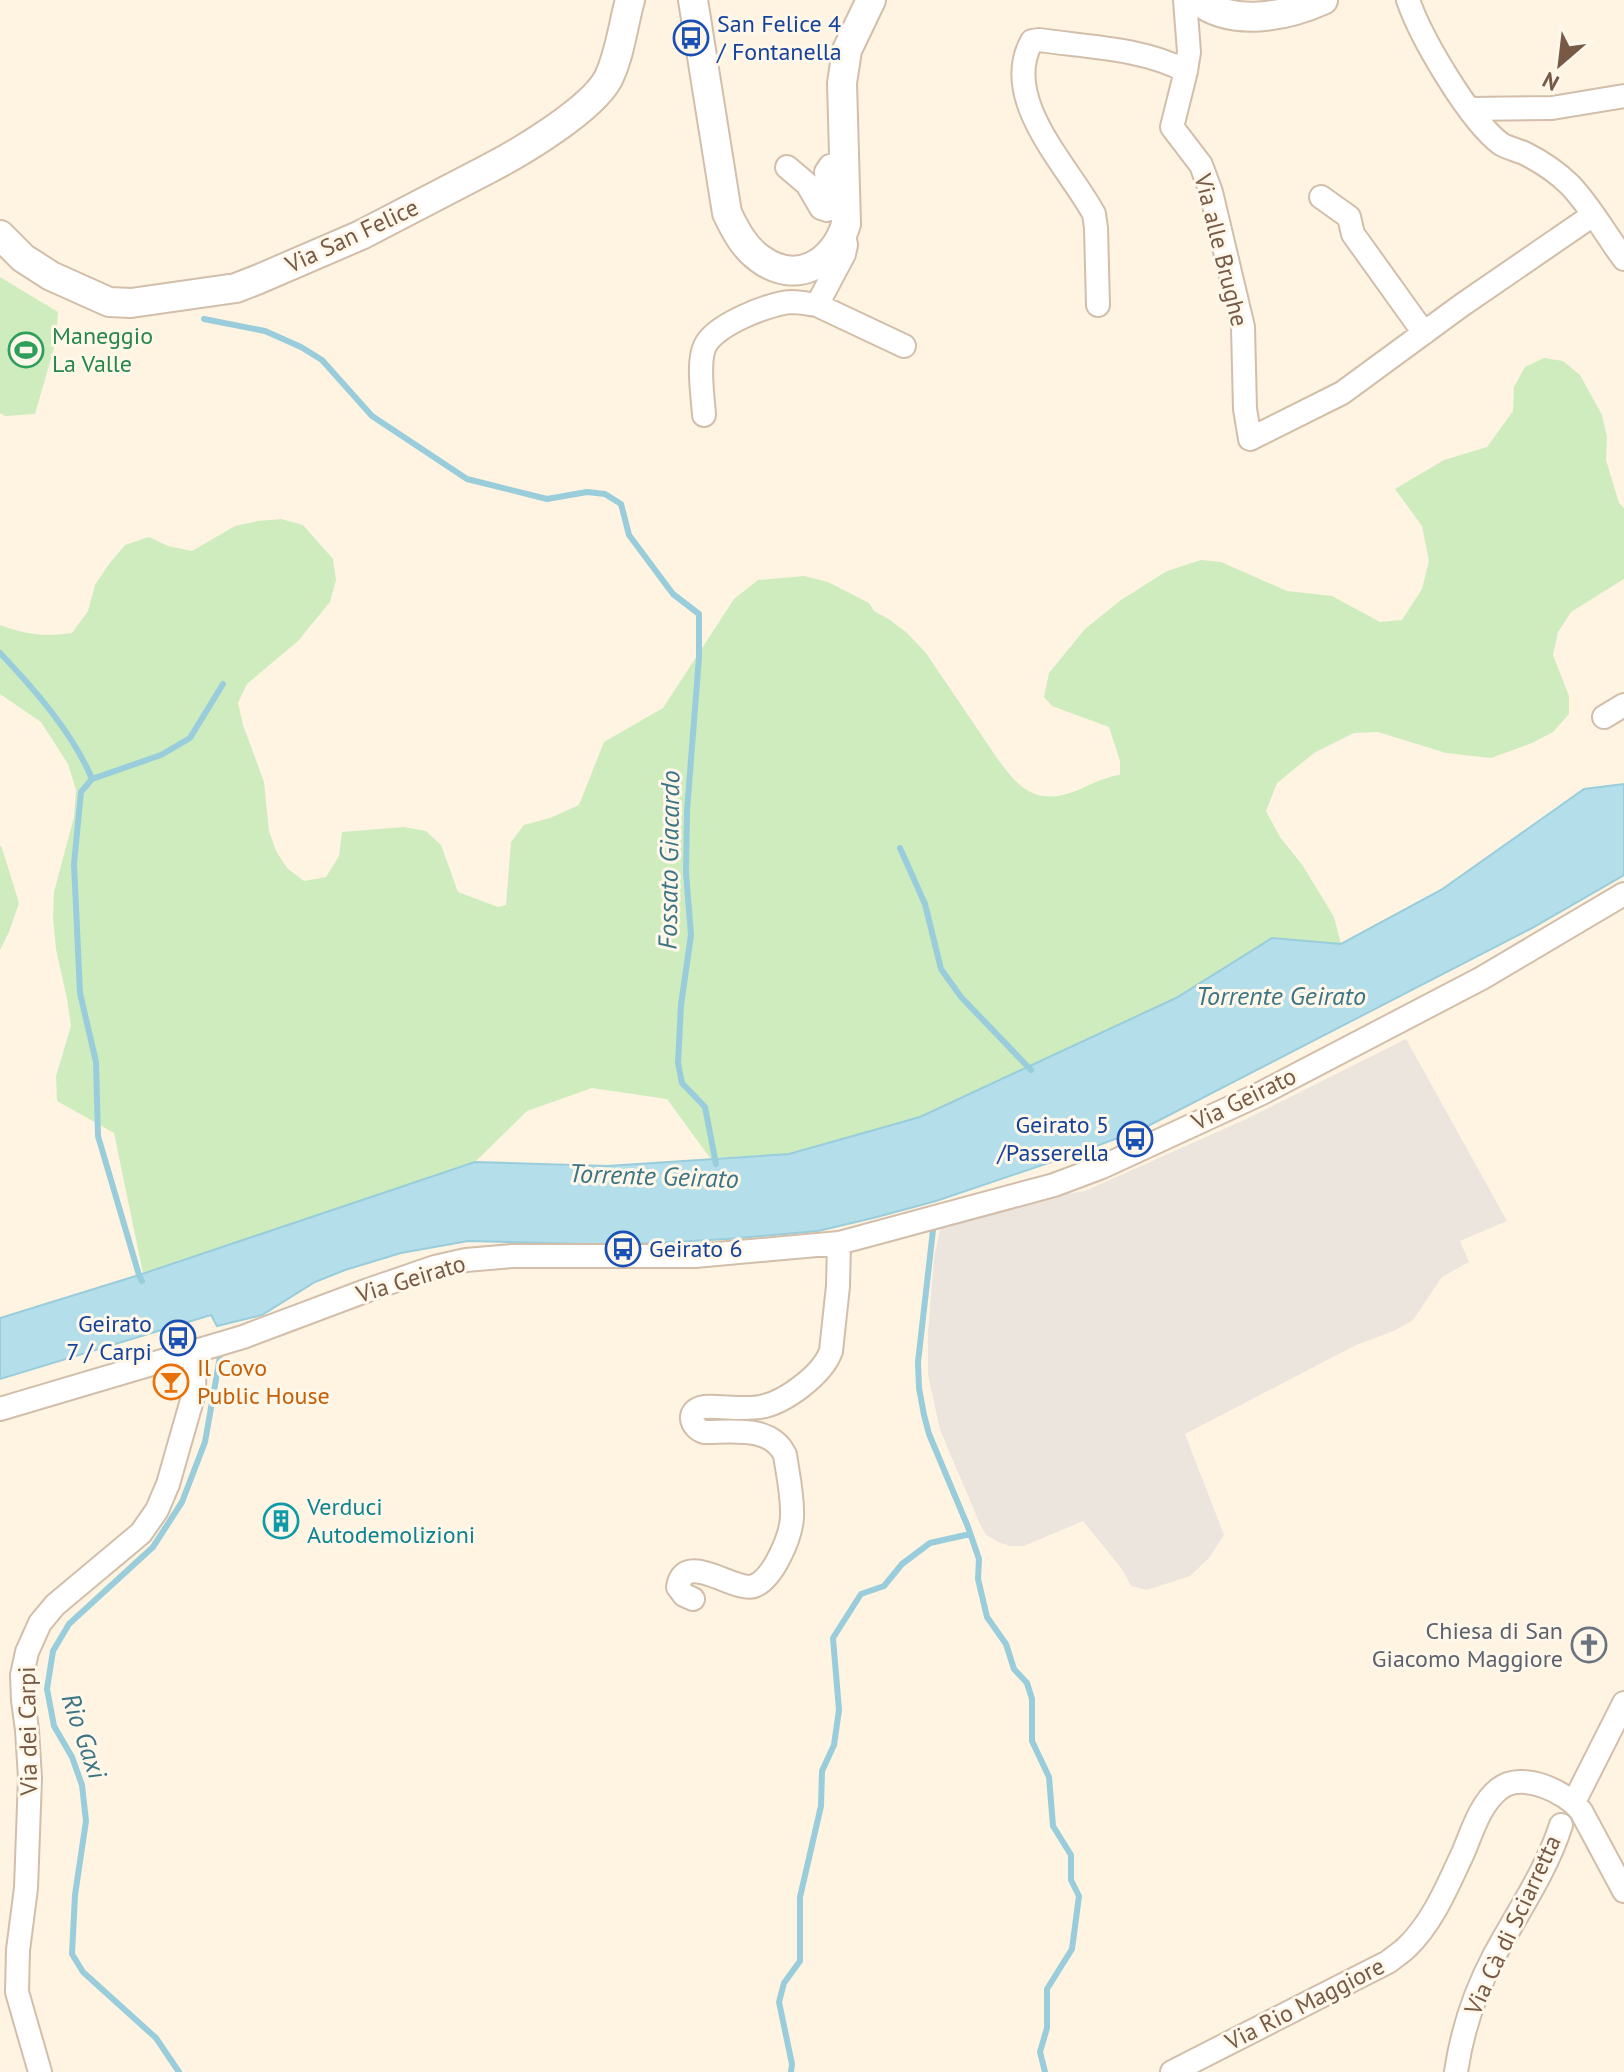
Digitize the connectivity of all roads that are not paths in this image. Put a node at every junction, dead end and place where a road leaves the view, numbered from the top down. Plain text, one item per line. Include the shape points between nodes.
1 (630, 0) edge
2 (693, 0) edge
3 (871, 0) edge
4 (1185, 0) edge
5 (1197, 0) edge
6 (1323, 0) edge
7 (1408, 0) edge
8 (1279, 7) edge
9 (1186, 71) junction
10 (1624, 96) edge
11 (1470, 109) junction
12 (845, 162) junction
13 (787, 167) dead end
14 (1321, 197) dead end
15 (1593, 215) junction
16 (843, 233) junction
17 (0, 235) edge
18 (1624, 259) edge
19 (817, 305) junction
20 (1098, 305) dead end
21 (1424, 333) junction
22 (904, 346) dead end
23 (704, 415) dead end
24 (1624, 705) edge
25 (1604, 717) dead end
26 (1624, 894) edge
27 (839, 1243) junction
28 (200, 1348) junction
29 (0, 1409) edge
30 (693, 1599) dead end
31 (1624, 1703) edge
32 (1574, 1802) junction
33 (1561, 1825) dead end
34 (1624, 1891) edge
35 (40, 2072) edge
36 (1172, 2072) edge
37 (1456, 2072) edge

1 - 17 street, Via San Felice via 609,77 579,111 506,159 361,235 236,288 109,302 51,276
2 - 16 street via 727,213 743,243 769,264 799,271 832,253
3 - 12 street via 847,50 842,83
4 - 9 street, Via alle Brughe
5 - 8 street via 1214,11 1254,16
6 - 8 street via 1298,10
7 - 11 street via 1431,50
9 - 20 street via 1130,53 1039,40 1029,47 1024,66 1030,107 1094,214
9 - 21 street, Via alle Brughe via 1172,127 1201,165 1211,192 1243,327 1250,439 1342,393
10 - 11 street via 1552,108
11 - 15 street via 1501,143 1534,158 1568,183
12 - 13 street via 826,172 827,210
12 - 16 street
14 - 21 street via 1349,217 1353,234
15 - 18 street
15 - 21 street
16 - 19 street via 844,254
19 - 22 street
19 - 23 street via 770,306 710,339 702,358
24 - 25 street
26 - 27 street, Via Geirato via 1411,1016 1102,1167
27 - 28 street, Via Geirato via 695,1256 466,1260
27 - 30 street via 831,1351 821,1369 771,1404 694,1412 694,1427 704,1432 755,1433 781,1447 792,1518 779,1559 756,1586 691,1572 678,1587
28 - 29 street, Via Geirato
28 - 35 street, Via dei Carpi via 194,1393 157,1510 141,1533 55,1605 27,1652 22,1675 30,1778 17,1992
31 - 32 street
32 - 34 street
32 - 36 street, Via Rio Maggiore via 1534,1783 1503,1786 1481,1812 1447,1887 1408,1947
33 - 37 street, Via Cà di Sciarretta via 1475,1996

